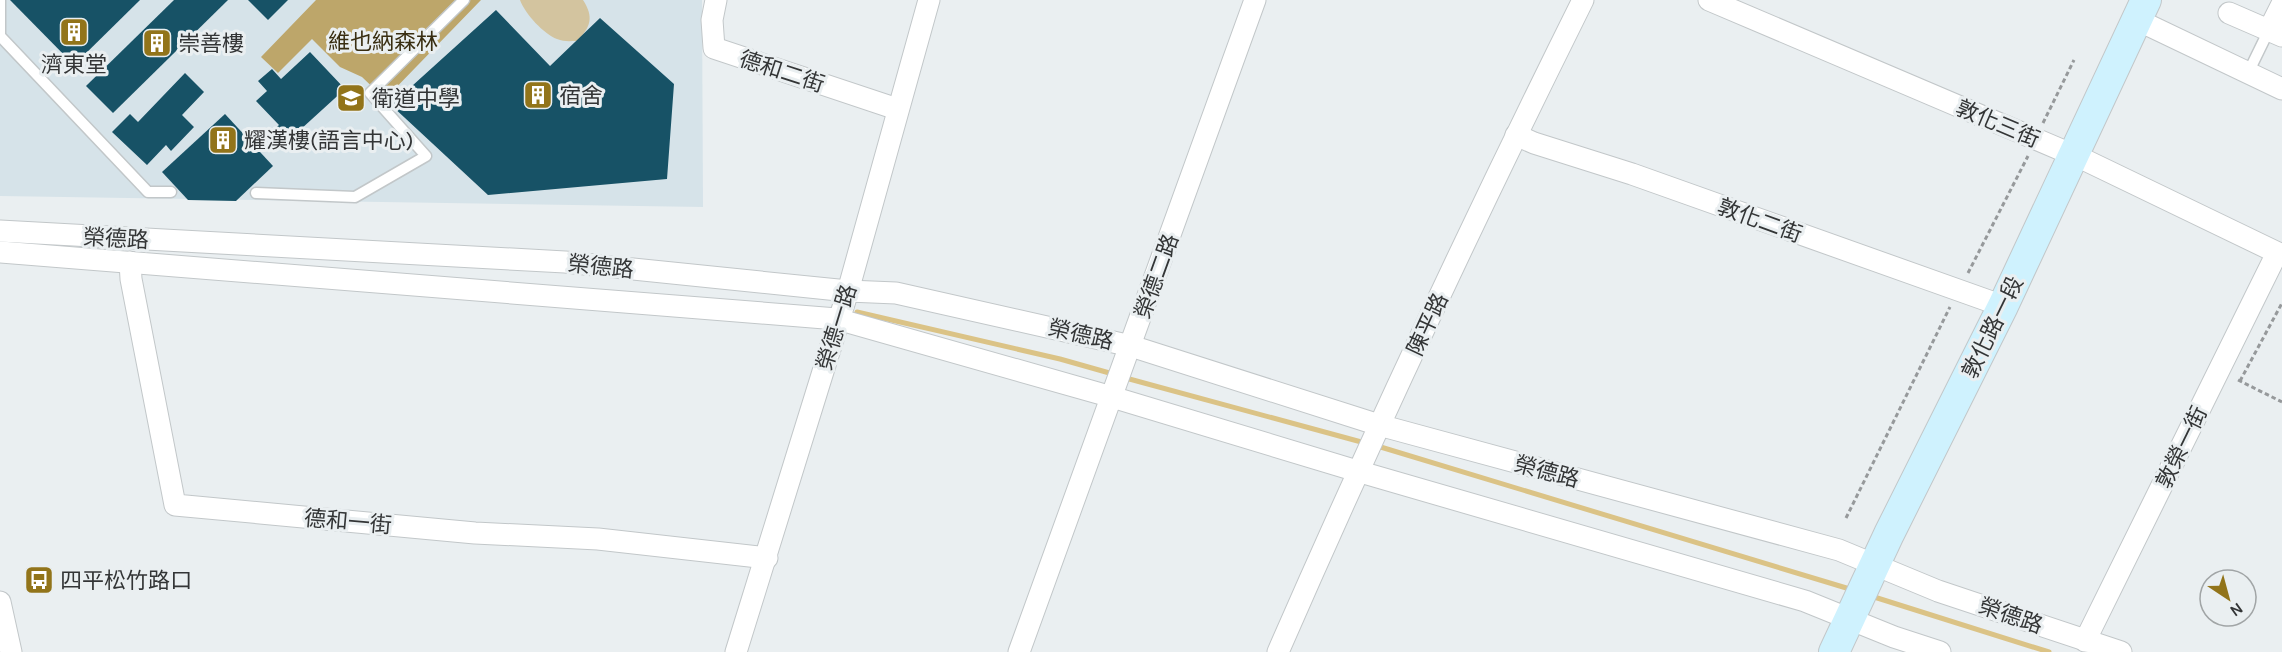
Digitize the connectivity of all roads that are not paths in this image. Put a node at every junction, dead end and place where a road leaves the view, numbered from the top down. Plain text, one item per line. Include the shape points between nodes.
1 (0, 0) edge
2 (464, 0) edge
3 (716, 0) edge
4 (928, 0) edge
5 (1255, 0) edge
6 (1583, 0) edge
7 (1709, 0) edge
8 (2282, 4) edge
9 (2151, 8) edge
10 (2229, 13) dead end
11 (2276, 33) edge
12 (2248, 73) junction
13 (2282, 89) edge
14 (897, 109) junction
15 (1516, 135) junction
16 (2079, 158) junction
17 (171, 192) dead end
18 (256, 193) dead end
19 (0, 231) edge
20 (0, 252) edge
21 (2279, 254) edge
22 (130, 262) junction
23 (848, 291) junction
24 (2003, 306) junction
25 (837, 319) junction
26 (1131, 346) junction
27 (1112, 397) junction
28 (1379, 425) junction
29 (1357, 471) junction
30 (766, 558) junction
31 (1882, 567) junction
32 (0, 602) edge
33 (1856, 621) junction
34 (2085, 641) junction
35 (11, 652) edge
36 (736, 652) edge
37 (1019, 652) edge
38 (1278, 652) edge
39 (1834, 652) edge
40 (1849, 652) edge
41 (1940, 652) edge
42 (2121, 652) edge

1 - 17 lane via 0,36 148,192
2 - 18 lane via 370,93 426,156 355,197
3 - 14 street, 德和二街 via 712,20 714,48
4 - 14 street, 榮德一路
5 - 26 street, 榮德二路
6 - 15 street, 陳平路
7 - 16 street, 敦化三街
8 - 11 street
9 - 12 street, 敦化路一段
9 - 16 street, 敦化路一段
10 - 11 street
11 - 12 lane
12 - 13 street, 敦化路一段
14 - 23 street, 榮德一路
15 - 24 street, 敦化二街
15 - 28 street, 陳平路
16 - 21 street, 敦化三街
16 - 24 street, 敦化路一段
16 - 31 street, 敦化路一段
19 - 23 street, 榮德路 via 565,262
20 - 22 street, 榮德路
21 - 34 street, 敦榮一街
22 - 25 street, 榮德路
22 - 30 street, 德和一街 via 175,505 475,533 598,539
23 - 25 street, 榮德一路
23 - 26 street, 榮德路 via 896,292
24 - 31 street, 敦化路一段
25 - 27 street, 榮德路
25 - 30 street, 榮德一路
26 - 27 street, 榮德二路
26 - 28 street, 榮德路
27 - 29 street, 榮德路
27 - 37 street, 榮德二路
28 - 29 street, 陳平路
28 - 31 street, 榮德路 via 1839,550
29 - 33 street, 榮德路 via 1805,601
29 - 38 street, 陳平路
30 - 36 street, 榮德一路
31 - 33 street, 敦化路一段
31 - 34 street, 榮德路 via 1938,591
32 - 35 street
33 - 39 street, 敦化路一段
33 - 40 street, 敦化路一段
33 - 41 street, 榮德路
34 - 42 street, 榮德路

